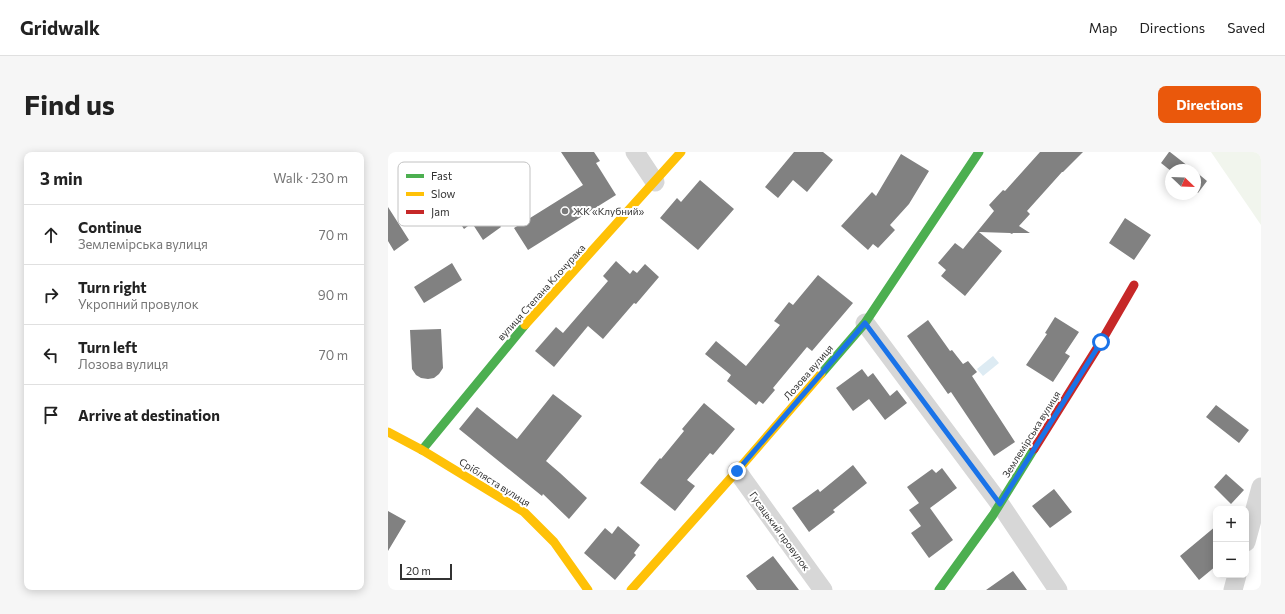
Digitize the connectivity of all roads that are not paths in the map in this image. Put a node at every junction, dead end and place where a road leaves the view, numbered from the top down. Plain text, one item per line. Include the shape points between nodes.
1 (635, 152) edge
2 (681, 152) edge
3 (979, 152) edge
4 (655, 182) junction
5 (1134, 285) dead end
6 (865, 323) junction
7 (388, 432) edge
8 (422, 450) junction
9 (737, 471) junction
10 (1261, 487) edge
11 (1000, 504) junction
12 (1249, 531) edge
13 (1236, 578) edge
14 (588, 590) edge
15 (631, 590) edge
16 (823, 590) edge
17 (939, 590) edge
18 (1058, 590) edge
19 (1233, 590) edge

1 - 4 street
2 - 4 street, вулиця Степана Клочурака
3 - 6 street, Лозова вулиця
4 - 8 street, вулиця Степана Клочурака via 512,340
5 - 11 street, Землемірська вулиця
6 - 9 street, Лозова вулиця
6 - 11 street
7 - 8 street, Срібляста вулиця
8 - 14 street, Срібляста вулиця via 524,512 554,542
9 - 15 street, Лозова вулиця
9 - 16 street, Гусацький провулок
10 - 12 street
11 - 17 street, Землемірська вулиця
11 - 18 street
13 - 19 street

